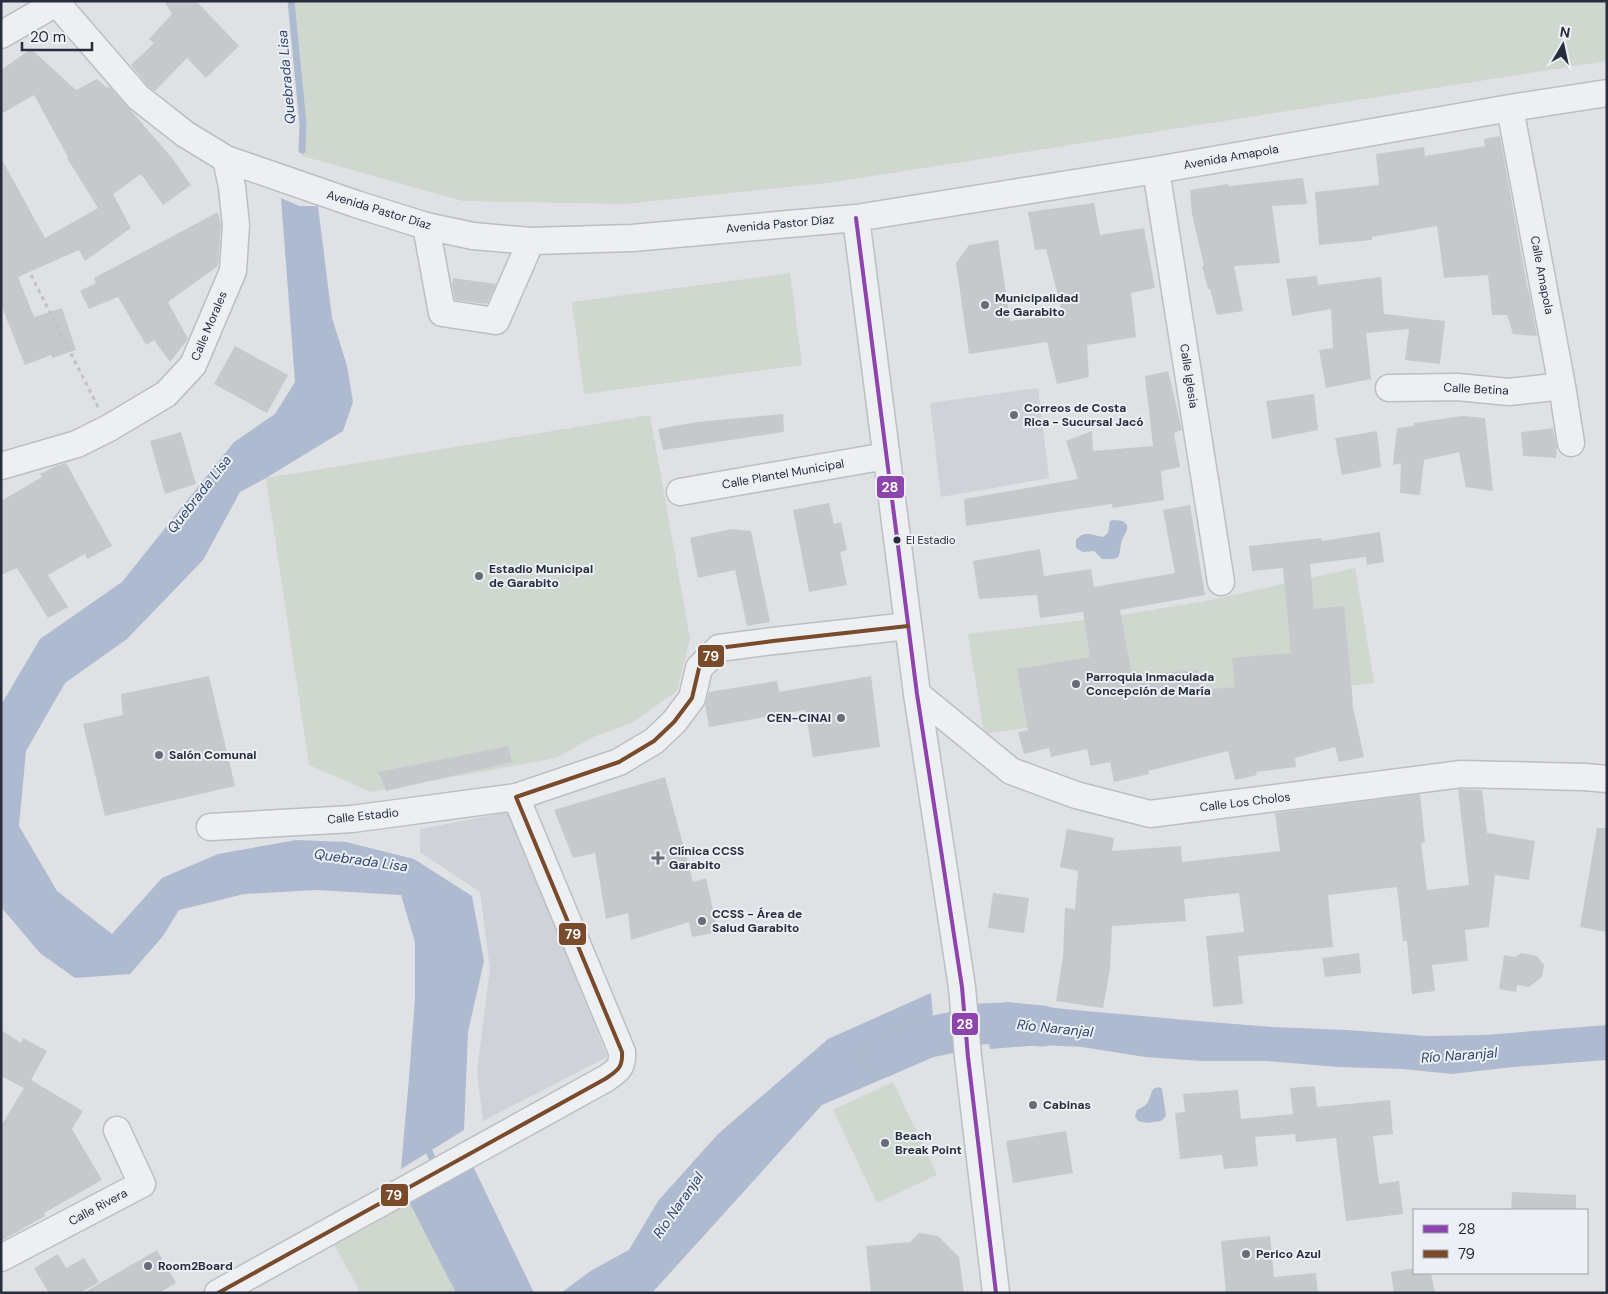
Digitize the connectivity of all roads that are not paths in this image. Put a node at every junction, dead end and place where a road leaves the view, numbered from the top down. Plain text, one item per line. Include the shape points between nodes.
1 (56, 2) edge
2 (1, 35) edge
3 (1607, 93) edge
4 (1510, 108) junction
5 (226, 159) junction
6 (1156, 170) junction
7 (856, 218) junction
8 (426, 226) junction
9 (531, 241) junction
10 (1562, 386) junction
11 (1389, 388) dead end
12 (1571, 443) dead end
13 (886, 456) junction
14 (1, 466) edge
15 (680, 492) dead end
16 (1221, 582) dead end
17 (908, 626) junction
18 (917, 694) junction
19 (1607, 779) edge
20 (516, 797) junction
21 (210, 827) dead end
22 (117, 1130) dead end
23 (1, 1258) edge
24 (218, 1293) edge
25 (996, 1293) edge

1 - 2 street
1 - 5 street, Avenida Pastor Díaz via 138,97 185,134
3 - 4 street, Avenida Amapola
4 - 6 street, Avenida Amapola
4 - 10 street, Calle Amapola
5 - 8 street, Avenida Pastor Díaz
5 - 14 street, Calle Morales via 236,225 233,271 193,365 166,394 109,428 77,444
6 - 7 street, Avenida Amapola
6 - 16 street, Calle Iglesia
7 - 9 street, Avenida Pastor Díaz via 632,238
7 - 13 street
8 - 9 street, Avenida Pastor Díaz via 473,236
8 - 9 street via 442,313 496,321
10 - 11 street, Calle Betina via 1509,392 1457,387
10 - 12 street, Calle Amapola
13 - 15 street, Calle Plantel Municipal
13 - 17 street
17 - 18 street
17 - 20 street, Calle Estadio via 719,648 699,668 692,698 654,741 619,762
18 - 19 street, Calle Los Cholos via 1011,771 1076,795 1150,814 1461,774
18 - 25 street via 962,987
20 - 21 street, Calle Estadio via 352,819
20 - 24 street via 622,1052 621,1067
22 - 23 street, Calle Rivera via 142,1184

